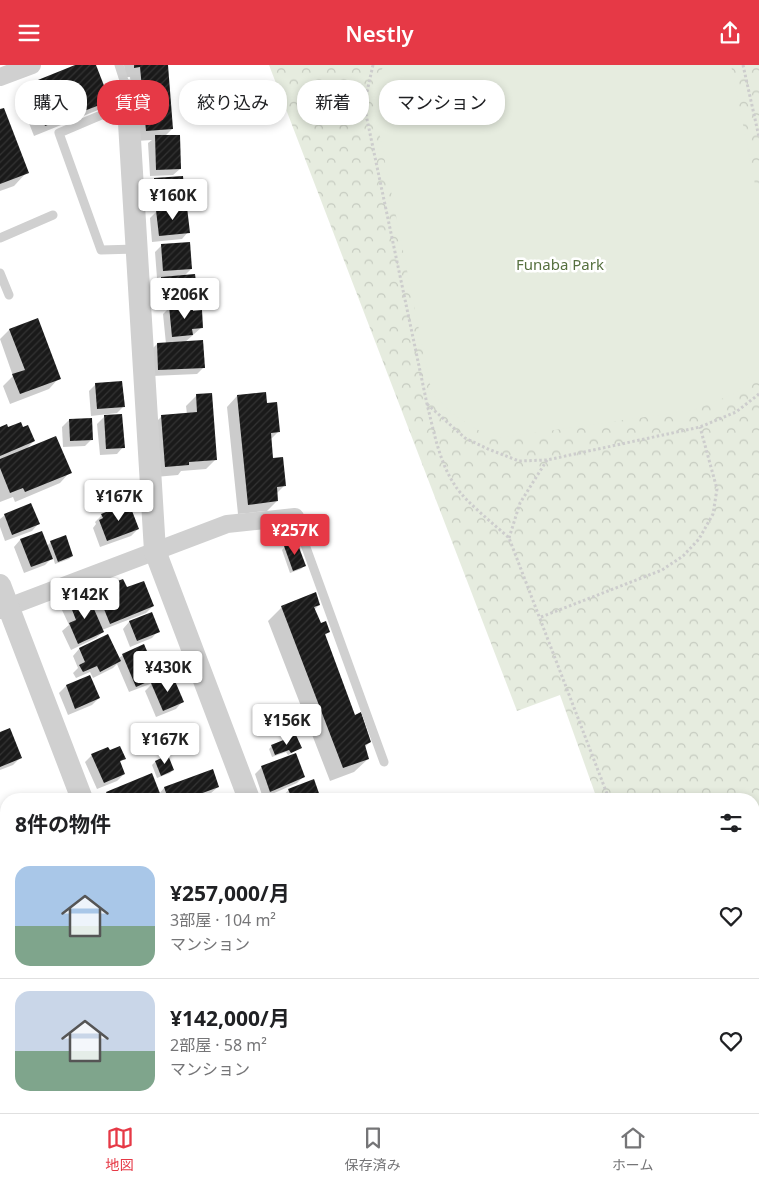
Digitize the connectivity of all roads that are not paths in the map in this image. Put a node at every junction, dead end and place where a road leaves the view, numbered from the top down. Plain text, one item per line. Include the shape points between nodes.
1 (32, 65) edge
2 (119, 65) edge
3 (0, 77) edge
4 (123, 80) edge
5 (97, 113) edge
6 (129, 125) edge
7 (53, 215) dead end
8 (0, 238) edge
9 (136, 249) junction
10 (0, 273) edge
11 (9, 295) dead end
12 (295, 517) joint
13 (155, 551) junction
14 (0, 585) edge
15 (4, 608) edge
16 (384, 762) dead end
17 (80, 793) edge
18 (247, 793) edge

1 - 3 street
2 - 4 lane
5 - 9 lane via 59,133 101,250
6 - 9 street
7 - 8 lane
9 - 13 street
10 - 11 lane
12 - 13 street via 227,524
12 - 16 lane
13 - 15 street
13 - 18 street
14 - 15 street
15 - 17 street

